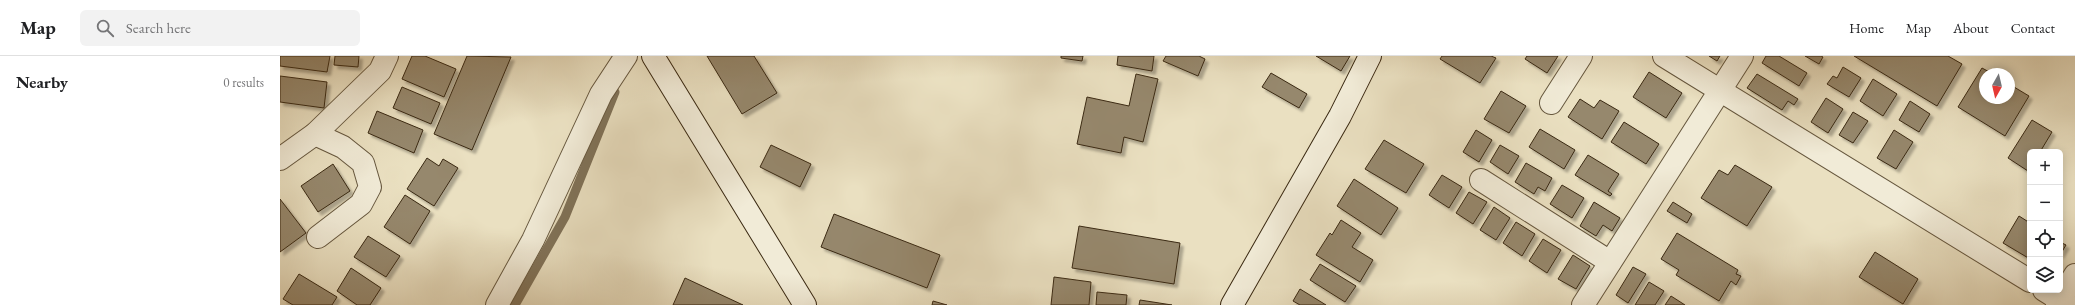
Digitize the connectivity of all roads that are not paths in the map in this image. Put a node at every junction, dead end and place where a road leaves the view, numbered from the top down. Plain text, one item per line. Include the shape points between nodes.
1 (387, 56) edge
2 (626, 56) edge
3 (653, 56) edge
4 (1370, 56) edge
5 (1580, 56) edge
6 (1664, 56) edge
7 (1742, 56) edge
8 (1720, 92) junction
9 (1551, 103) dead end
10 (315, 134) junction
11 (280, 159) edge
12 (1481, 180) dead end
13 (318, 237) dead end
14 (1610, 262) junction
15 (2075, 275) edge
16 (2027, 279) edge
17 (2057, 300) edge
18 (798, 301) edge
19 (497, 305) edge
20 (1232, 305) edge
21 (1583, 305) edge

1 - 10 street via 380,71
2 - 19 street via 601,94 533,240
3 - 18 street
4 - 20 street via 1340,116
5 - 9 street
6 - 8 street
7 - 8 street
8 - 14 street
8 - 16 street
10 - 11 street
10 - 13 street via 343,147 363,163 370,187 360,204
12 - 14 street
14 - 21 street
15 - 17 street

